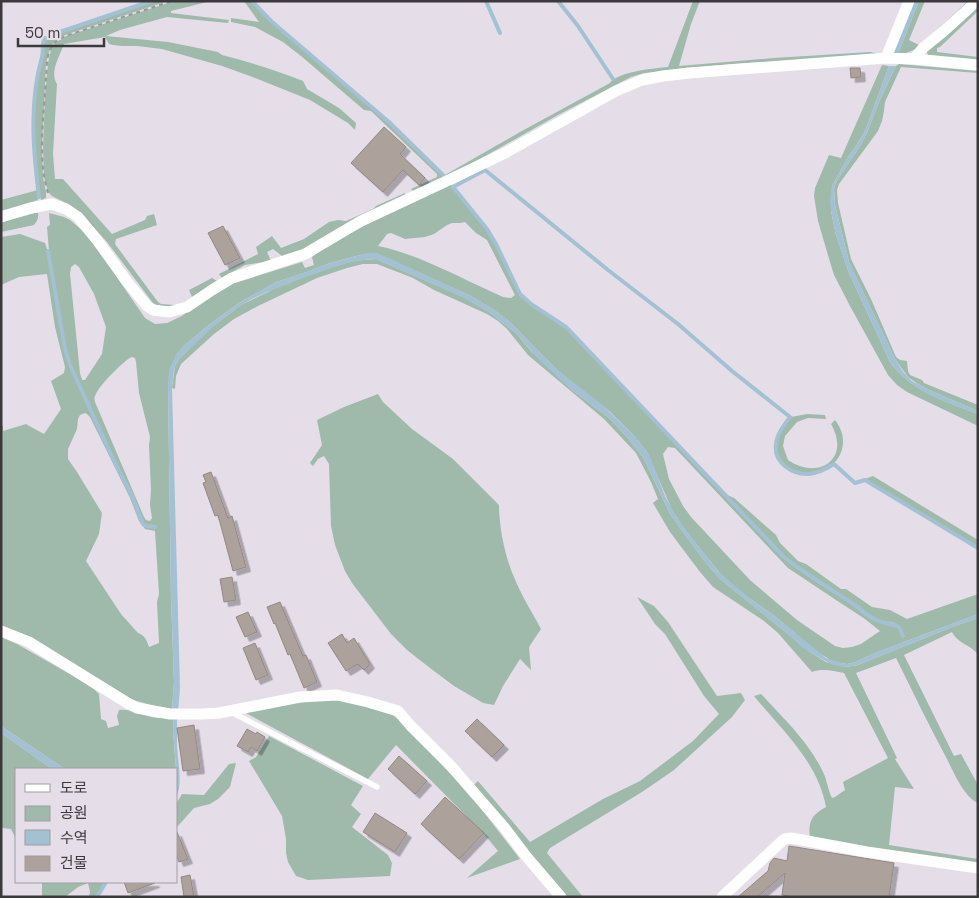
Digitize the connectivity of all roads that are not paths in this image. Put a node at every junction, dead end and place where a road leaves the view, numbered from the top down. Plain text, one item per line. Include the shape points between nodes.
1 (909, 1) edge
2 (976, 1) edge
3 (886, 58) junction
4 (914, 59) junction
5 (978, 65) edge
6 (1, 217) edge
7 (1, 631) edge
8 (229, 711) junction
9 (377, 787) dead end
10 (978, 868) edge
11 (561, 897) edge
12 (722, 897) edge

1 - 3 street
2 - 4 street
3 - 4 street
3 - 6 street via 688,73 642,80 616,91 505,153 361,221 305,254 232,278 186,307 169,312 147,306 78,217 66,209 52,204
4 - 5 street
7 - 8 street via 28,642 137,708 170,714
8 - 9 lane
8 - 11 street via 300,697 336,695 398,711 450,765
10 - 12 street via 791,838 781,842

